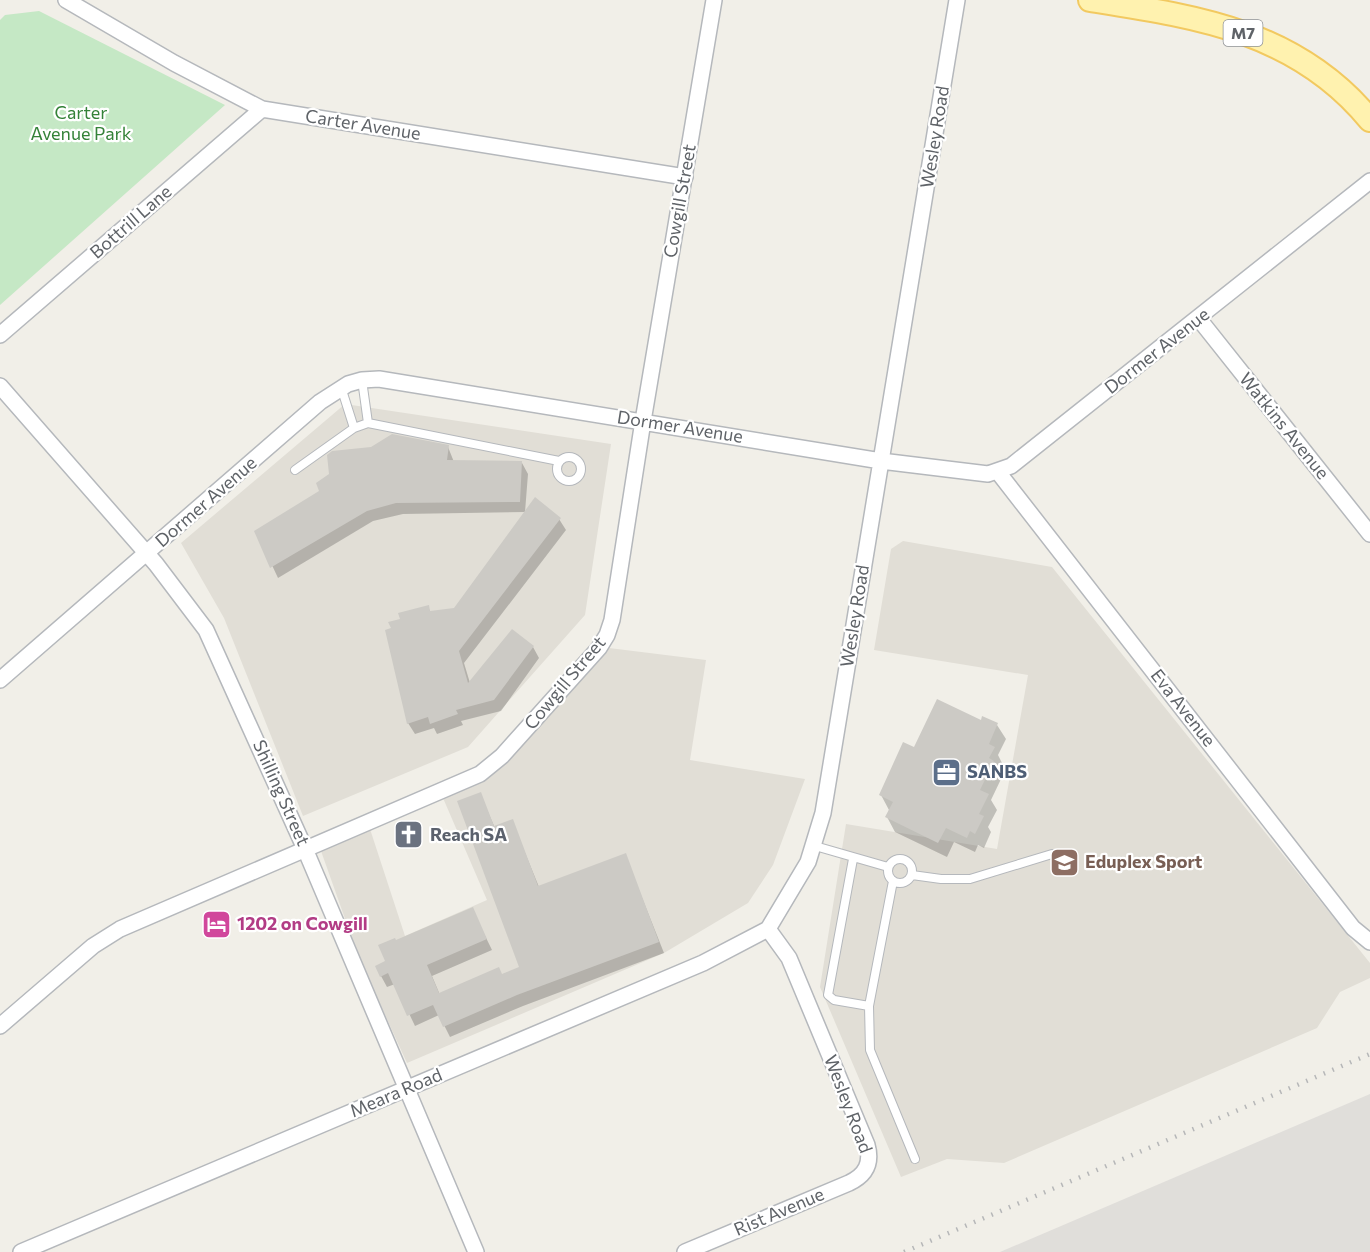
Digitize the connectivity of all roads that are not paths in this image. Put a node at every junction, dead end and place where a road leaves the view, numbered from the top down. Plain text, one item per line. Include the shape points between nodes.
1 (66, 0) edge
2 (714, 0) edge
3 (957, 0) edge
4 (1090, 0) edge
5 (262, 109) junction
6 (1370, 120) edge
7 (685, 177) junction
8 (1370, 182) edge
9 (1199, 319) junction
10 (0, 335) edge
11 (362, 380) junction
12 (0, 386) edge
13 (341, 387) junction
14 (643, 421) junction
15 (368, 423) junction
16 (354, 428) junction
17 (559, 461) dead end
18 (881, 461) junction
19 (295, 470) dead end
20 (998, 472) junction
21 (1370, 534) edge
22 (146, 554) junction
23 (0, 680) edge
24 (815, 846) junction
25 (305, 849) junction
26 (1052, 854) dead end
27 (853, 859) junction
28 (888, 867) junction
29 (912, 875) junction
30 (893, 881) junction
31 (768, 929) junction
32 (1370, 942) edge
33 (869, 1006) junction
34 (0, 1026) edge
35 (408, 1089) junction
36 (915, 1159) dead end
37 (840, 1187) joint
38 (21, 1252) edge
39 (476, 1252) edge
40 (685, 1252) edge

1 - 5 street, Carter Avenue
2 - 7 street, Cowgill Street
3 - 18 street, Wesley Road
4 - 6 main road, M7 via 1185,15 1272,43 1318,70
5 - 7 street, Carter Avenue
5 - 10 street, Bottrill Lane
7 - 14 street, Cowgill Street
8 - 9 street, Dormer Avenue
9 - 20 street, Dormer Avenue via 1011,466
9 - 21 street, Watkins Avenue
11 - 13 street, Dormer Avenue
11 - 14 street, Dormer Avenue via 452,389
11 - 15 lane
12 - 22 street, Shilling Street
13 - 16 lane
13 - 22 street, Dormer Avenue
14 - 18 street, Dormer Avenue
14 - 25 street, Cowgill Street via 612,620 598,648 485,771
15 - 16 lane
15 - 17 lane
16 - 19 lane
18 - 20 street, Dormer Avenue
18 - 24 street, Wesley Road
20 - 32 street, Eva Avenue via 1353,928
22 - 23 street, Dormer Avenue
22 - 25 street, Shilling Street via 206,630
24 - 27 lane
24 - 31 street, Wesley Road
25 - 34 street, Cowgill Street via 120,929 88,950
25 - 35 street, Shilling Street
26 - 29 lane via 970,879
27 - 28 lane
27 - 33 lane via 828,994 834,1000
28 - 29 lane via 896,860 904,860 910,864
28 - 30 lane
29 - 30 lane via 904,883
30 - 33 lane
31 - 35 street, Meara Road via 703,963
31 - 37 street, Wesley Road via 789,958 870,1155 858,1178
33 - 36 lane via 870,1050
35 - 38 street, Meara Road
35 - 39 street, Shilling Street
37 - 40 street, Rist Avenue

